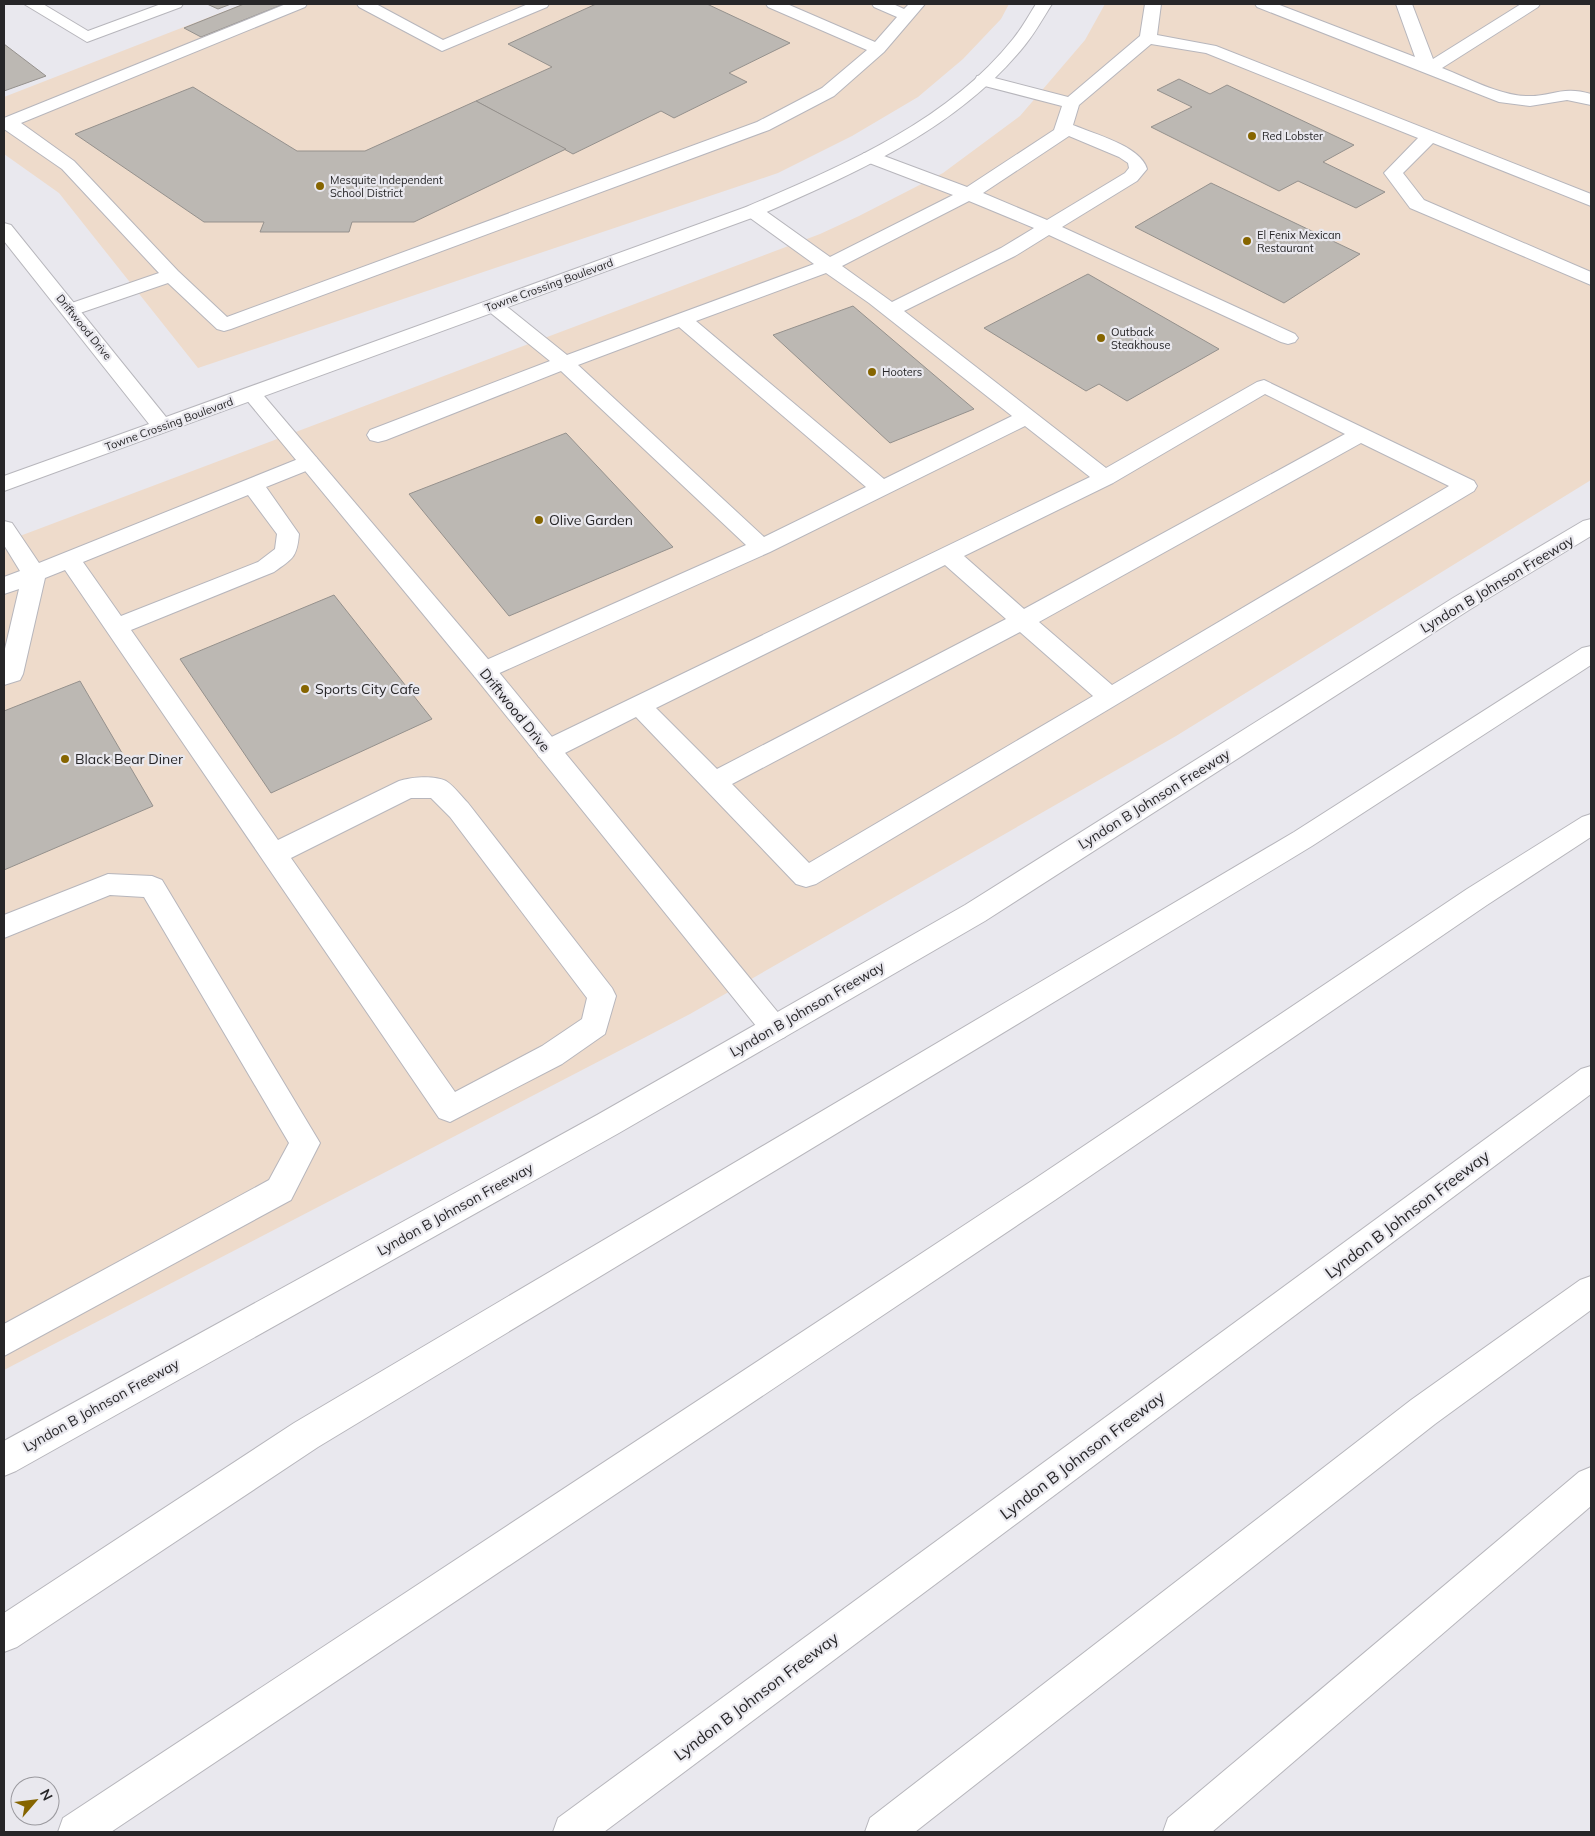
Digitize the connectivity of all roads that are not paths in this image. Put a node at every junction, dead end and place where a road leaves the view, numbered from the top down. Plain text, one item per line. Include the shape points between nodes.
1 (32, 4) edge
2 (175, 4) edge
3 (299, 4) edge
4 (366, 4) edge
5 (541, 4) edge
6 (774, 4) edge
7 (880, 4) edge
8 (1044, 4) edge
9 (1153, 4) edge
10 (1263, 4) edge
11 (1404, 4) edge
12 (1532, 4) edge
13 (912, 10) edge
14 (1148, 38) junction
15 (878, 49) junction
16 (1428, 69) junction
17 (983, 80) junction
18 (1591, 100) edge
19 (1071, 103) junction
20 (6, 123) edge
21 (1063, 127) junction
22 (1430, 136) junction
23 (870, 157) junction
24 (969, 194) junction
25 (1591, 200) edge
26 (753, 211) junction
27 (1047, 227) junction
28 (4, 229) edge
29 (829, 265) junction
30 (171, 275) junction
31 (1591, 280) edge
32 (494, 306) junction
33 (70, 310) junction
34 (890, 311) junction
35 (682, 320) junction
36 (1288, 338) dead end
37 (564, 363) junction
38 (252, 394) junction
39 (1027, 417) junction
40 (163, 426) junction
41 (1361, 434) junction
42 (378, 435) dead end
43 (308, 462) junction
44 (1105, 478) junction
45 (4, 484) edge
46 (252, 484) junction
47 (881, 488) junction
48 (1591, 526) edge
49 (4, 528) edge
50 (762, 546) junction
51 (948, 555) junction
52 (69, 559) junction
53 (34, 574) junction
54 (4, 586) edge
55 (1023, 620) junction
56 (116, 628) junction
57 (1591, 654) edge
58 (484, 671) junction
59 (4, 677) edge
60 (1110, 697) junction
61 (639, 705) junction
62 (548, 750) junction
63 (714, 782) junction
64 (1591, 824) edge
65 (274, 854) junction
66 (4, 927) edge
67 (775, 1029) junction
68 (1591, 1078) edge
69 (1591, 1291) edge
70 (4, 1341) edge
71 (4, 1459) edge
72 (1591, 1484) edge
73 (131, 1549) junction
74 (4, 1612) edge
75 (4, 1634) edge
76 (77, 1832) edge
77 (572, 1832) edge
78 (884, 1832) edge
79 (1182, 1832) edge

1 - 2 main road via 87,37
3 - 20 main road
4 - 5 main road via 442,46
6 - 15 main road
7 - 13 main road
8 - 17 main road, Towne Crossing Boulevard via 1014,48
9 - 14 main road
10 - 16 main road
11 - 16 main road
12 - 16 main road
13 - 15 main road
14 - 19 main road
14 - 22 main road via 1210,49
15 - 30 main road via 828,92 762,126 224,325
16 - 18 main road via 1505,98 1532,102 1552,95 1574,93
17 - 19 main road
17 - 23 main road, Towne Crossing Boulevard via 926,123
19 - 21 main road
20 - 30 main road via 68,166
21 - 24 main road via 1062,133
21 - 27 main road via 1125,153 1136,161 1138,169 1131,177
22 - 25 main road
22 - 31 main road via 1393,173 1417,204
23 - 24 main road
23 - 26 main road, Towne Crossing Boulevard
24 - 27 main road
24 - 29 main road
26 - 29 main road
26 - 32 main road, Towne Crossing Boulevard
27 - 34 main road via 1008,252
27 - 36 main road
28 - 33 main road, Driftwood Drive
29 - 34 main road
29 - 35 main road
30 - 33 main road
32 - 37 main road
32 - 38 main road, Towne Crossing Boulevard
33 - 40 main road, Driftwood Drive
34 - 39 main road
35 - 37 main road
35 - 47 main road
37 - 42 main road
37 - 50 main road
38 - 40 main road, Towne Crossing Boulevard
38 - 43 main road, Driftwood Drive
39 - 44 main road
39 - 47 main road
40 - 45 main road, Towne Crossing Boulevard
41 - 44 main road via 1264,386
41 - 55 main road
41 - 60 main road via 1466,486
43 - 46 main road
43 - 58 main road, Driftwood Drive
44 - 51 main road
46 - 52 main road
46 - 56 main road via 288,534 286,552 266,567
47 - 50 main road
48 - 67 main road, Lyndon B Johnson Freeway via 1461,604 974,913
49 - 53 main road
50 - 58 main road
51 - 55 main road
51 - 61 main road
52 - 53 main road
52 - 56 main road
53 - 54 main road
53 - 59 main road via 11,674
55 - 60 main road
55 - 63 main road
56 - 65 main road
57 - 73 main road via 1303,839 306,1435
58 - 62 main road, Driftwood Drive
60 - 63 main road via 806,877
61 - 62 main road
61 - 63 main road
62 - 67 main road, Driftwood Drive
64 - 76 main road
65 - 65 main road via 450,1109 552,1055 595,1026 602,996 459,810 437,788 408,788
66 - 70 main road via 108,884 152,887 305,1143 280,1190
67 - 71 main road, Lyndon B Johnson Freeway
68 - 77 main road, Lyndon B Johnson Freeway
69 - 78 main road via 1423,1412
72 - 79 main road
73 - 74 main road
73 - 75 main road

